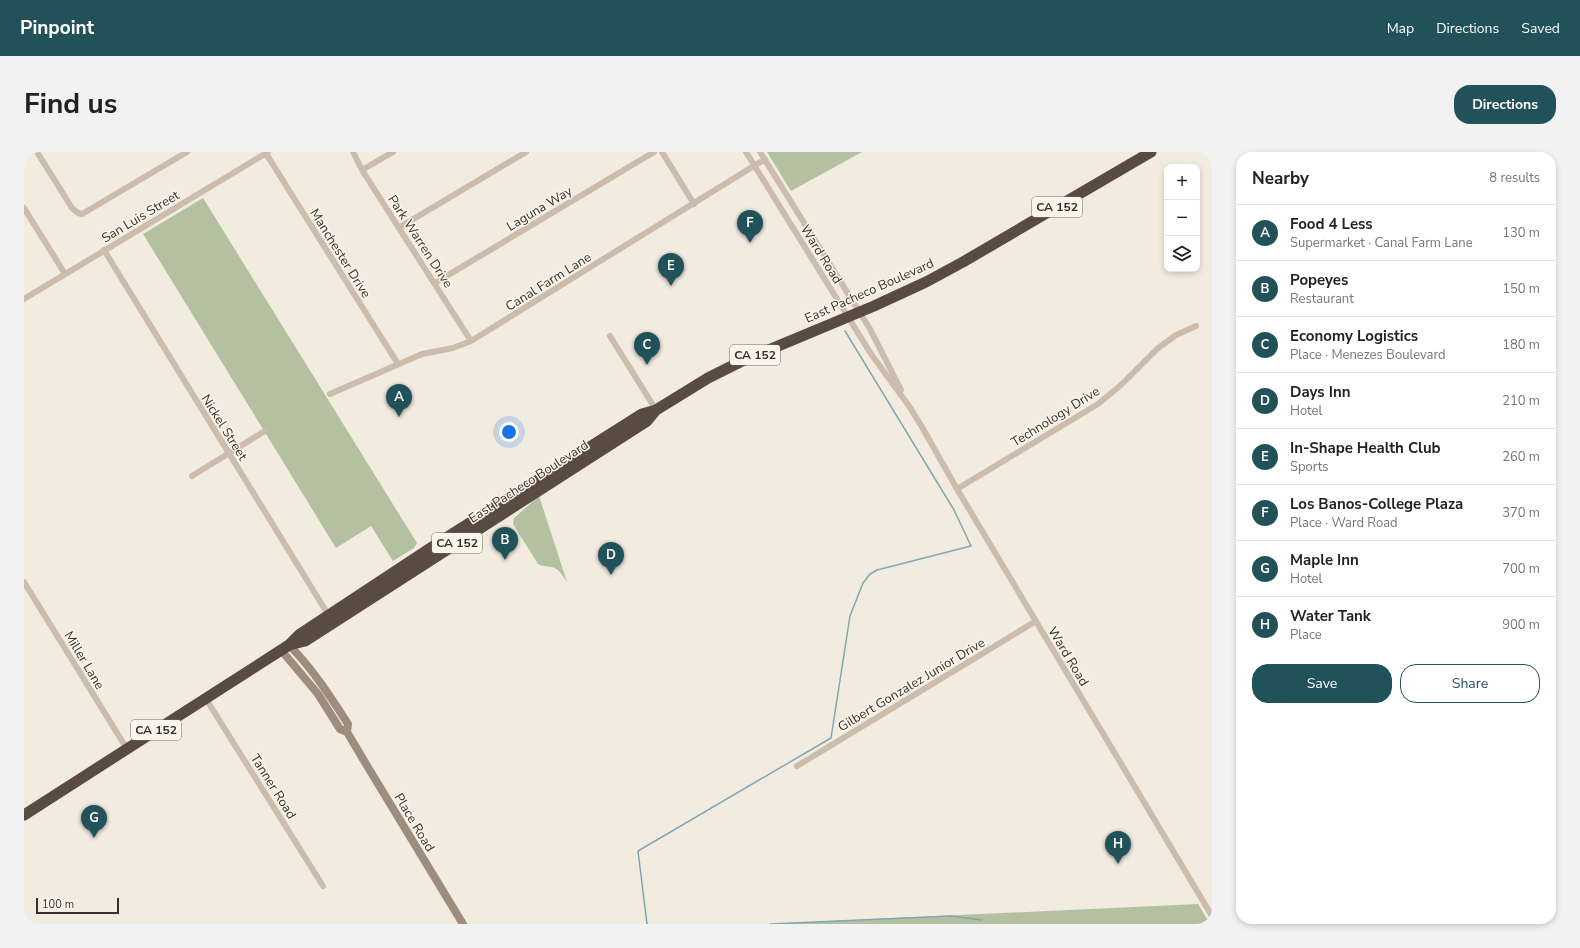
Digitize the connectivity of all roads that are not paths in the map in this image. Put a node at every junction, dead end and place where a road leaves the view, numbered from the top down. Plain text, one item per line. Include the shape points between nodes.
1 (37, 152) edge
2 (187, 152) edge
3 (353, 152) edge
4 (393, 152) edge
5 (526, 152) edge
6 (654, 152) edge
7 (662, 152) edge
8 (746, 152) edge
9 (760, 152) edge
10 (1151, 152) edge
11 (266, 153) edge
12 (765, 159) junction
13 (754, 166) junction
14 (362, 170) junction
15 (694, 204) junction
16 (24, 208) edge
17 (400, 227) junction
18 (104, 250) junction
19 (65, 274) junction
20 (435, 283) junction
21 (24, 299) edge
22 (860, 311) junction
23 (847, 316) junction
24 (1196, 326) dead end
25 (610, 336) dead end
26 (471, 341) junction
27 (398, 364) junction
28 (330, 394) dead end
29 (909, 406) junction
30 (656, 410) junction
31 (265, 431) dead end
32 (229, 454) junction
33 (192, 476) dead end
34 (957, 489) junction
35 (24, 582) edge
36 (328, 616) junction
37 (1036, 620) junction
38 (285, 648) junction
39 (206, 699) junction
40 (127, 749) junction
41 (797, 766) dead end
42 (24, 815) edge
43 (323, 886) dead end
44 (1212, 916) edge
45 (464, 924) edge

1 - 2 street via 74,211 82,214
3 - 14 street, Park Warren Drive
4 - 14 street
5 - 17 street
6 - 20 street, Laguna Way
7 - 15 street
8 - 13 street, Ward Road
9 - 12 street, Ward Road
10 - 22 highway, East Pacheco Boulevard / CA 152 via 963,262
11 - 18 street, San Luis Street
11 - 27 street, Manchester Drive
12 - 13 street, Canal Farm Lane
12 - 22 street, Ward Road
13 - 15 street, Canal Farm Lane
13 - 23 street, Ward Road
14 - 17 street, Park Warren Drive
15 - 26 street, Canal Farm Lane
16 - 19 street
17 - 20 street, Park Warren Drive
18 - 19 street, San Luis Street
18 - 32 street, Nickel Street
19 - 21 street, San Luis Street
20 - 26 street, Park Warren Drive
22 - 23 highway, East Pacheco Boulevard / CA 152
22 - 29 street, Ward Road
23 - 29 street, Ward Road
23 - 30 highway, East Pacheco Boulevard / CA 152 via 740,362
24 - 34 street, Technology Drive via 1162,346 1098,404
25 - 30 street
26 - 27 street, Canal Farm Lane via 453,348 422,354
27 - 28 street, Canal Farm Lane
29 - 34 street, Ward Road
30 - 36 highway, East Pacheco Boulevard / CA 152 via 642,414
30 - 38 highway, East Pacheco Boulevard / CA 152 via 647,420 344,616 305,641
31 - 32 street
32 - 33 street
32 - 36 street, Nickel Street
34 - 37 street, Ward Road
35 - 40 street, Miller Lane
36 - 38 highway, East Pacheco Boulevard / CA 152 via 300,634
37 - 41 street, Gilbert Gonzalez Junior Drive
37 - 44 street, Ward Road
38 - 39 highway, East Pacheco Boulevard / CA 152
38 - 45 street, Place Road via 303,659 348,724 347,732
39 - 40 highway, East Pacheco Boulevard / CA 152
39 - 43 street, Tanner Road
40 - 42 highway, East Pacheco Boulevard / CA 152

